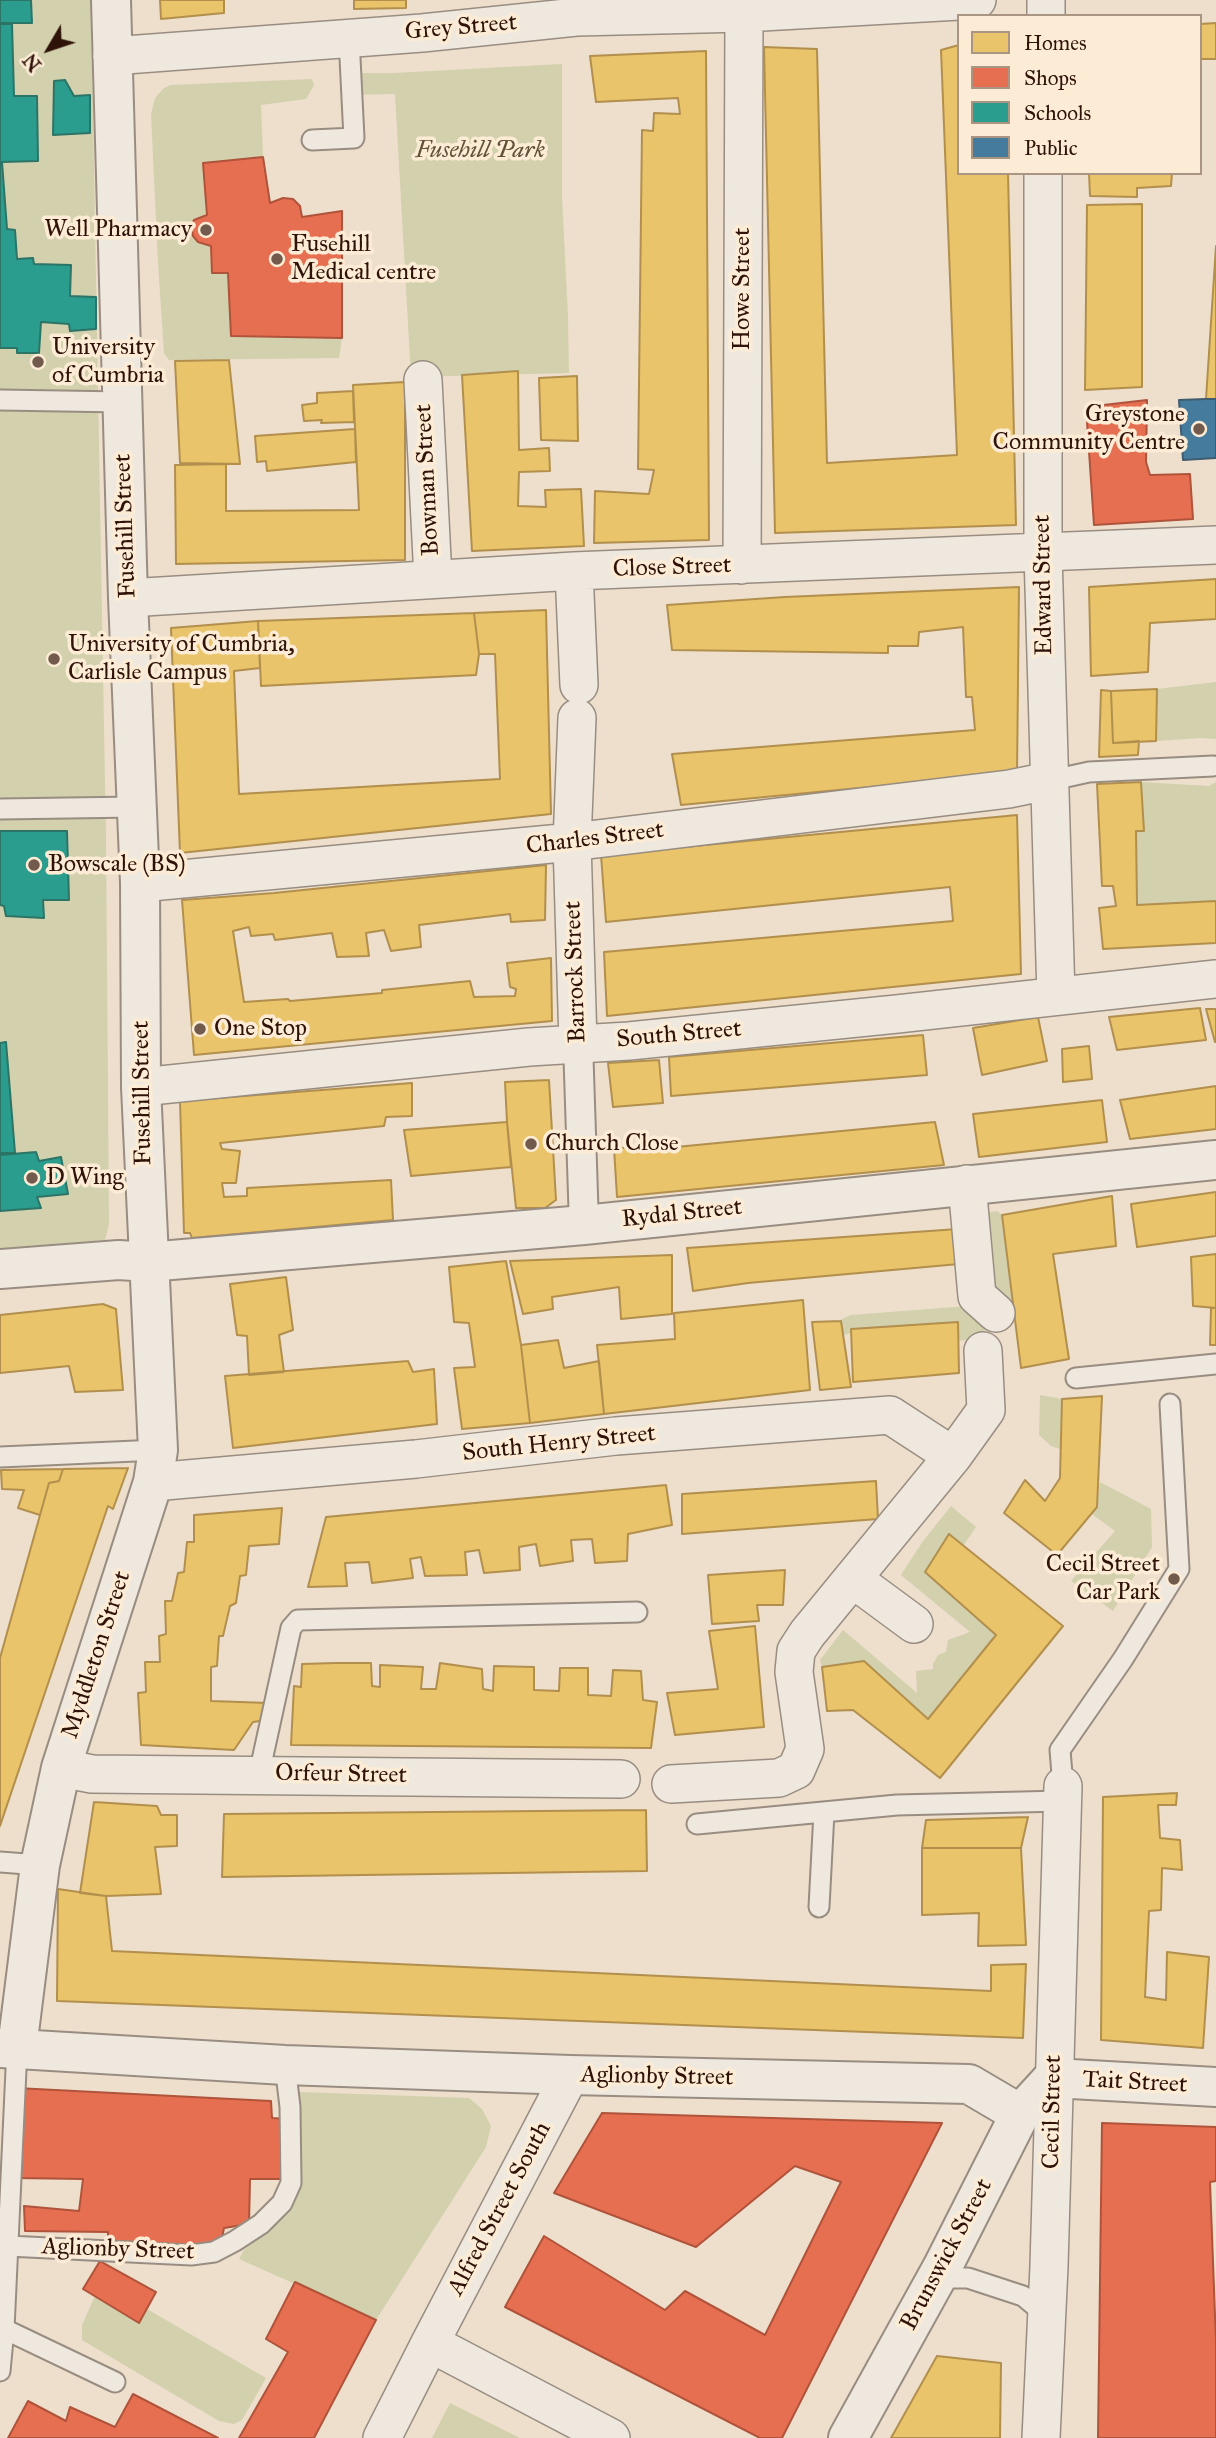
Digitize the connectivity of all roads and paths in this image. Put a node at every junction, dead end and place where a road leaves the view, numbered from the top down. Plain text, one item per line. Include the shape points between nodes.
1 (111, 0) edge
2 (977, 0) edge
3 (577, 8) edge
4 (732, 8) edge
5 (422, 16) edge
6 (349, 38) junction
7 (112, 56) junction
8 (312, 140) dead end
9 (1043, 175) edge
10 (423, 380) dead end
11 (0, 400) edge
12 (123, 402) junction
13 (1216, 545) edge
14 (1043, 554) junction
15 (742, 565) junction
16 (574, 571) junction
17 (433, 579) junction
18 (128, 598) junction
19 (1213, 766) dead end
20 (1048, 781) junction
21 (136, 807) junction
22 (0, 809) edge
23 (572, 842) junction
24 (140, 883) junction
25 (1216, 979) edge
26 (1056, 996) junction
27 (578, 1043) junction
28 (141, 1087) junction
29 (1216, 1160) edge
30 (967, 1184) junction
31 (584, 1225) junction
32 (148, 1262) junction
33 (0, 1269) edge
34 (996, 1313) dead end
35 (983, 1351) dead end
36 (1216, 1364) edge
37 (1076, 1378) dead end
38 (1170, 1404) dead end
39 (953, 1456) junction
40 (0, 1457) edge
41 (156, 1466) junction
42 (853, 1579) junction
43 (637, 1612) dead end
44 (914, 1624) dead end
45 (61, 1769) junction
46 (259, 1774) junction
47 (621, 1779) dead end
48 (671, 1784) dead end
49 (1062, 1793) junction
50 (824, 1812) junction
51 (697, 1824) dead end
52 (0, 1862) edge
53 (40, 1865) junction
54 (819, 1907) dead end
55 (9, 2048) edge
56 (285, 2065) junction
57 (570, 2075) junction
58 (1053, 2078) junction
59 (1216, 2087) edge
60 (1020, 2114) junction
61 (8, 2246) junction
62 (936, 2278) junction
63 (1047, 2316) junction
64 (4, 2329) junction
65 (430, 2343) junction
66 (0, 2371) edge
67 (115, 2382) dead end
68 (382, 2438) edge
69 (611, 2438) edge
70 (848, 2438) edge
71 (1041, 2438) edge

1 - 7 street, Fusehill Street
2 - 4 street, Grey Street
3 - 4 street, Grey Street
3 - 5 street, Grey Street
4 - 15 street, Howe Street
5 - 6 street, Grey Street
6 - 7 street, Grey Street
6 - 8 lane via 354,138
7 - 12 street, Fusehill Street
9 - 14 street, Edward Street
10 - 17 street, Bowman Street
11 - 12 lane
12 - 18 street, Fusehill Street
13 - 14 street, Close Street
14 - 15 street, Close Street
14 - 20 street, Edward Street
15 - 16 street, Close Street
16 - 17 street, Close Street
16 - 23 street, Barrock Street via 578,702
17 - 18 street, Close Street
18 - 21 street, Fusehill Street
19 - 20 lane via 1089,772
20 - 23 street, Charles Street
20 - 26 street, Edward Street
21 - 22 lane
21 - 24 street, Fusehill Street
23 - 24 street, Charles Street
23 - 27 street, Barrock Street
24 - 28 street, Fusehill Street
25 - 26 street, South Street
26 - 27 street, South Street
27 - 28 street, South Street
27 - 31 street, Barrock Street
28 - 32 street, Fusehill Street
29 - 30 street, Rydal Street
30 - 31 street, Rydal Street
30 - 34 street via 977,1296
31 - 32 street, Rydal Street
32 - 33 street, Rydal Street
32 - 41 street, Myddleton Street
35 - 39 street via 986,1410
36 - 37 lane
38 - 49 lane via 1179,1569 1060,1750
39 - 41 street, South Henry Street via 890,1415 616,1436 416,1459
39 - 42 street
40 - 41 lane
41 - 45 street, Myddleton Street
42 - 44 street
42 - 48 street via 796,1651 794,1672 805,1749 796,1770 779,1778
43 - 46 lane via 298,1620 291,1628
45 - 46 street, Orfeur Street via 93,1774
45 - 53 street, Myddleton Street
46 - 47 street, Orfeur Street
49 - 50 lane
49 - 58 street, Cecil Street
50 - 51 lane
50 - 54 lane
52 - 53 lane
53 - 55 street, Myddleton Street
55 - 56 street, Aglionby Street
55 - 61 lane
56 - 57 street, Aglionby Street
56 - 61 lane, Aglionby Street via 291,2183 282,2203 235,2241 214,2252 191,2255
57 - 60 street, Aglionby Street via 969,2084
57 - 65 street, Alfred Street South
58 - 59 street, Tait Street
58 - 60 street, Brunswick Street
58 - 63 street, Cecil Street
60 - 62 street, Brunswick Street
61 - 64 lane
62 - 63 lane via 968,2278 1023,2296
62 - 70 street, Brunswick Street
63 - 71 street, Cecil Street
64 - 66 lane
64 - 67 lane
65 - 68 street, Alfred Street South
65 - 69 street

